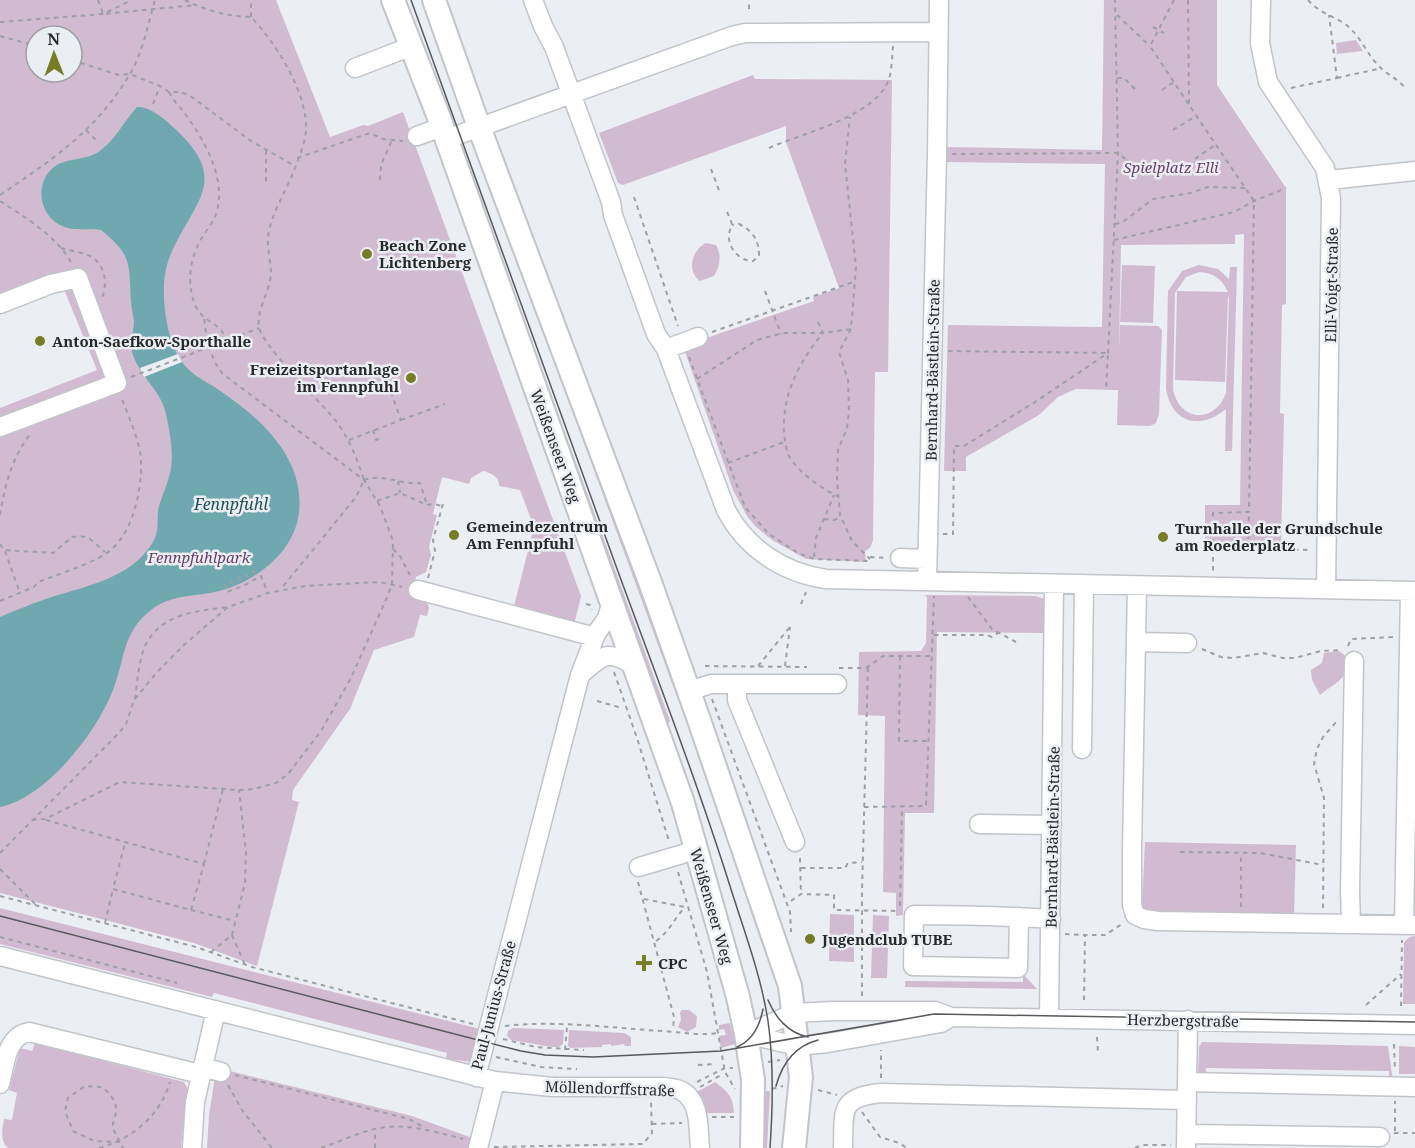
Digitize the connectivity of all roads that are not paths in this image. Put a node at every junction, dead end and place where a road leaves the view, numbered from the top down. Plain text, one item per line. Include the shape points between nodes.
1 (393, 0) edge
2 (434, 0) edge
3 (533, 0) edge
4 (939, 0) edge
5 (1261, 0) edge
6 (939, 32) junction
7 (412, 46) junction
8 (355, 68) dead end
9 (570, 93) junction
10 (479, 127) junction
11 (444, 133) junction
12 (417, 136) road end
13 (1415, 171) edge
14 (1329, 180) junction
15 (0, 304) edge
16 (691, 340) road end
17 (666, 349) junction
18 (0, 427) edge
19 (900, 558) dead end
20 (927, 559) junction
21 (931, 581) junction
22 (1054, 584) junction
23 (1084, 585) junction
24 (1137, 586) junction
25 (419, 589) road end
26 (1326, 589) junction
27 (1413, 591) edge
28 (612, 601) junction
29 (595, 637) junction
30 (1136, 642) junction
31 (1187, 643) road end
32 (1354, 661) dead end
33 (634, 666) junction
34 (580, 675) junction
35 (834, 676) road end
36 (737, 684) junction
37 (689, 691) junction
38 (1082, 749) dead end
39 (979, 824) dead end
40 (1052, 825) junction
41 (795, 842) dead end
42 (696, 850) junction
43 (638, 873) road end
44 (1019, 917) junction
45 (1351, 924) junction
46 (1409, 925) edge
47 (1051, 927) junction
48 (0, 956) edge
49 (1401, 1006) road end
50 (216, 1010) junction
51 (795, 1013) junction
52 (951, 1017) junction
53 (1048, 1018) junction
54 (1188, 1020) junction
55 (1408, 1024) edge
56 (746, 1034) junction
57 (797, 1046) junction
58 (201, 1071) junction
59 (221, 1072) road end
60 (476, 1077) junction
61 (495, 1082) junction
62 (0, 1084) edge
63 (1415, 1087) edge
64 (1187, 1091) junction
65 (1380, 1137) dead end
66 (1186, 1143) edge
67 (843, 1145) edge
68 (478, 1147) edge
69 (192, 1148) edge
70 (700, 1148) edge
71 (752, 1148) edge
72 (794, 1148) edge

1 - 7 main road, Weißenseer Weg
2 - 10 main road
3 - 9 street
4 - 6 street, Bernhard-Bästlein-Straße
5 - 14 street, Elli-Voigt-Straße via 1260,44 1266,75
6 - 9 street via 745,33
6 - 20 street, Bernhard-Bästlein-Straße
7 - 8 street
7 - 11 main road, Weißenseer Weg
9 - 10 street
9 - 17 street via 656,334
10 - 11 street
10 - 37 main road
11 - 12 street
11 - 28 main road, Weißenseer Weg
13 - 14 street
14 - 26 street, Elli-Voigt-Straße via 1332,212
15 - 18 street via 78,278 117,383
16 - 17 street
17 - 21 street via 726,510 751,543 788,569 810,577
19 - 20 street
20 - 21 street, Bernhard-Bästlein-Straße
21 - 22 street
22 - 23 street
22 - 40 street, Bernhard-Bästlein-Straße
23 - 24 street
23 - 38 street
24 - 26 street
24 - 30 street
25 - 29 street
26 - 27 street
27 - 46 street via 1409,637
28 - 29 street, Paul-Junius-Straße
28 - 33 main road, Weißenseer Weg
29 - 34 street, Paul-Junius-Straße
30 - 31 street
30 - 45 street via 1132,905 1137,917 1158,921
32 - 45 street
33 - 34 street via 614,655 599,659
33 - 42 main road, Weißenseer Weg
34 - 60 street, Paul-Junius-Straße via 494,1033
35 - 36 street
36 - 37 street via 711,684
36 - 41 street via 737,700
37 - 51 main road via 787,976
39 - 40 street
40 - 47 street, Bernhard-Bästlein-Straße
42 - 43 street
42 - 56 main road, Weißenseer Weg
44 - 44 street via 1018,968 913,966 914,915
44 - 47 street
45 - 46 street
47 - 53 street, Bernhard-Bästlein-Straße
48 - 50 street, Paul-Junius-Straße
49 - 55 street
50 - 58 street
50 - 60 street, Paul-Junius-Straße
51 - 52 street, Herzbergstraße via 935,1011
51 - 56 street, Herzbergstraße
51 - 57 main road
52 - 53 street, Herzbergstraße
52 - 57 street, Herzbergstraße via 941,1023
53 - 54 street, Herzbergstraße
54 - 55 street, Herzbergstraße
54 - 64 street
56 - 57 street, Herzbergstraße
56 - 71 main road via 745,1091
57 - 72 main road via 809,1087
58 - 59 street
58 - 62 street via 29,1032 21,1034 9,1048
58 - 69 street
60 - 61 street, Möllendorffstraße
61 - 68 street, Paul-Junius-Straße
61 - 70 street, Möllendorffstraße via 687,1091 693,1103
63 - 64 street
64 - 66 street
64 - 67 street via 880,1093 846,1097
65 - 66 street

